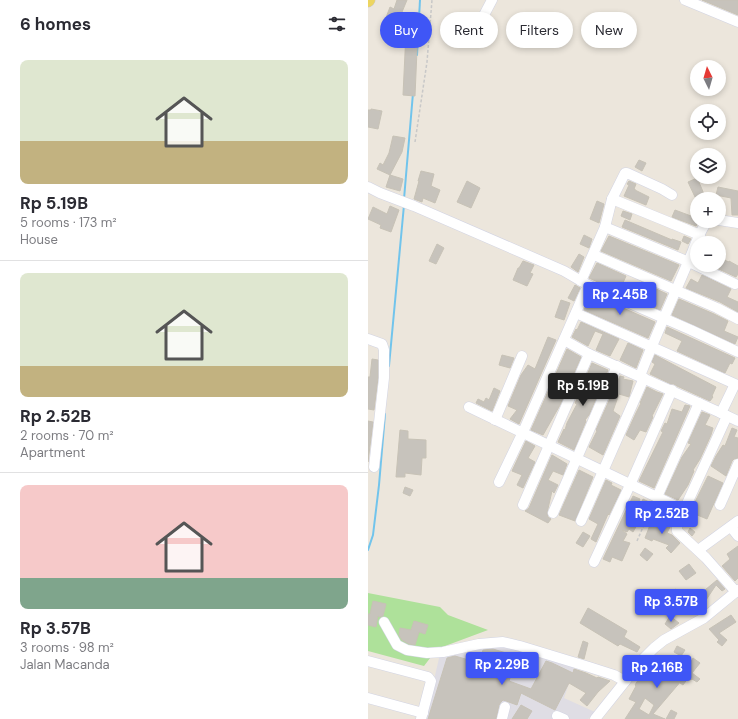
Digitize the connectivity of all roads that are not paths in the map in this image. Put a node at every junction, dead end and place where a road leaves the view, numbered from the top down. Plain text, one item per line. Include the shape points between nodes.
1 (492, 0) edge
2 (685, 0) edge
3 (486, 12) edge
4 (738, 22) edge
5 (368, 187) edge
6 (672, 195) dead end
7 (612, 199) junction
8 (726, 221) edge
9 (738, 223) edge
10 (605, 227) junction
11 (704, 228) edge
12 (700, 235) junction
13 (594, 255) junction
14 (689, 262) junction
15 (585, 283) junction
16 (735, 284) dead end
17 (675, 290) junction
18 (576, 313) junction
19 (664, 318) junction
20 (738, 319) edge
21 (368, 339) edge
22 (564, 340) junction
23 (651, 346) junction
24 (738, 352) edge
25 (590, 354) junction
26 (522, 356) dead end
27 (617, 366) junction
28 (642, 377) junction
29 (672, 390) junction
30 (699, 403) junction
31 (469, 407) dead end
32 (724, 414) junction
33 (495, 420) junction
34 (738, 421) edge
35 (523, 432) junction
36 (550, 445) junction
37 (576, 458) junction
38 (738, 464) edge
39 (374, 467) dead end
40 (603, 472) junction
41 (499, 482) dead end
42 (630, 484) junction
43 (657, 497) junction
44 (523, 505) dead end
45 (720, 505) dead end
46 (684, 510) junction
47 (553, 513) dead end
48 (581, 521) dead end
49 (734, 524) edge
50 (738, 536) edge
51 (701, 548) dead end
52 (594, 562) dead end
53 (737, 591) edge
54 (384, 622) dead end
55 (368, 661) edge
56 (625, 681) junction
57 (368, 698) edge
58 (505, 707) dead end
59 (422, 716) edge
60 (502, 719) edge
61 (595, 719) edge

1 - 3 street
2 - 4 street
5 - 15 street via 550,265
6 - 7 street via 626,173
7 - 10 street
7 - 12 street
8 - 9 street
10 - 13 street
10 - 14 street
11 - 12 street
12 - 14 street
13 - 15 street
13 - 17 street
14 - 16 street
14 - 17 street
15 - 18 street
15 - 19 street
17 - 19 street
17 - 20 street
18 - 22 street
18 - 23 street
19 - 23 street
19 - 24 street
21 - 39 street via 382,344 384,350 384,378
22 - 25 street
22 - 35 street
23 - 28 street
23 - 32 street via 735,384
25 - 27 street
25 - 36 street
26 - 33 street
27 - 28 street
27 - 37 street
28 - 29 street
28 - 40 street
29 - 30 street
29 - 42 street
30 - 32 street
30 - 43 street
31 - 33 street
32 - 34 street
32 - 46 street
33 - 35 street
35 - 36 street
35 - 41 street
36 - 37 street
36 - 44 street
37 - 40 street
37 - 47 street
38 - 45 street
40 - 42 street
40 - 48 street
42 - 43 street
42 - 52 street
43 - 46 street
46 - 53 street via 677,532
49 - 50 street
49 - 51 street
53 - 56 street via 704,618 654,648
54 - 56 street via 397,645 407,650 443,652 503,642 589,667
55 - 59 street via 428,677 431,681
56 - 61 street
57 - 59 street
58 - 60 street

